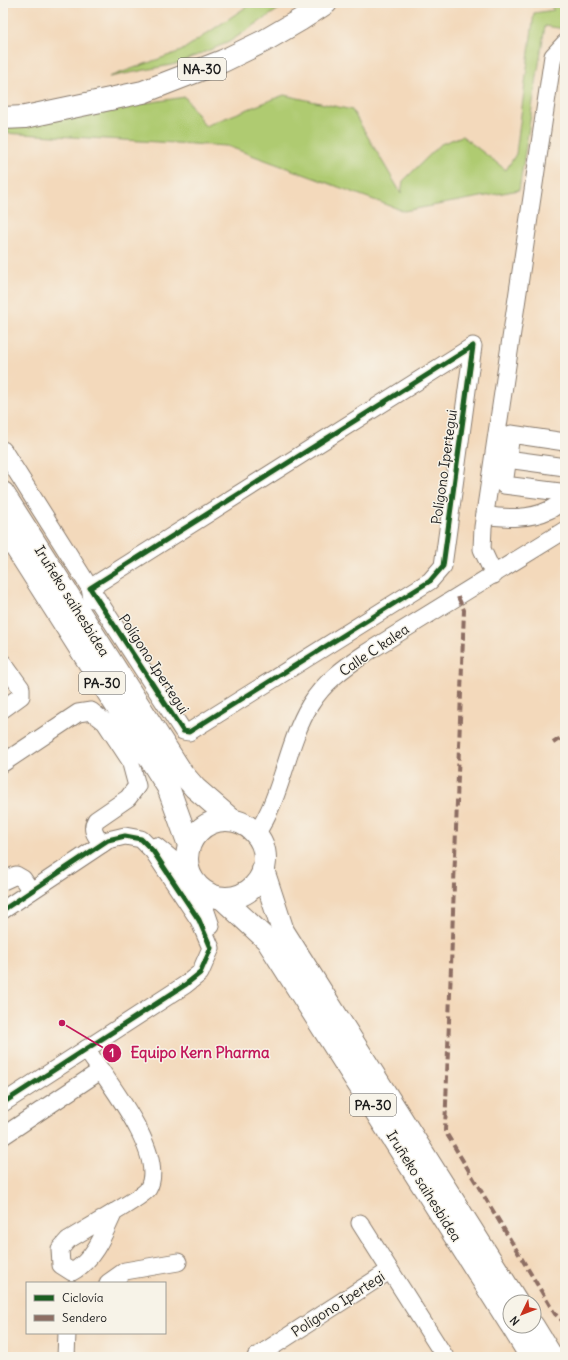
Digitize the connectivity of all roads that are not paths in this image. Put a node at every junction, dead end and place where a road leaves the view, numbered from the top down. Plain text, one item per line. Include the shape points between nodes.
1 (326, 3) edge
2 (565, 43) edge
3 (3, 108) edge
4 (67, 108) junction
5 (3, 118) edge
6 (565, 442) edge
7 (3, 450) edge
8 (507, 459) junction
9 (565, 467) edge
10 (3, 493) edge
11 (565, 498) edge
12 (485, 515) junction
13 (3, 527) edge
14 (565, 530) edge
15 (494, 575) junction
16 (90, 588) junction
17 (3, 663) edge
18 (3, 709) edge
19 (141, 710) junction
20 (3, 763) edge
21 (232, 820) junction
22 (256, 834) junction
23 (141, 839) junction
24 (102, 844) junction
25 (189, 845) junction
26 (188, 868) junction
27 (263, 870) junction
28 (3, 881) edge
29 (200, 888) junction
30 (31, 891) junction
31 (222, 898) junction
32 (3, 910) edge
33 (211, 948) junction
34 (86, 1049) junction
35 (100, 1071) junction
36 (3, 1103) edge
37 (3, 1136) edge
38 (114, 1212) dead end
39 (360, 1223) dead end
40 (178, 1262) dead end
41 (390, 1271) junction
42 (109, 1282) edge
43 (512, 1294) edge
44 (502, 1310) edge
45 (67, 1334) edge
46 (517, 1334) edge
47 (538, 1334) edge
48 (264, 1355) edge
49 (66, 1357) edge
50 (445, 1357) edge
51 (532, 1357) edge
52 (552, 1357) edge

1 - 4 highway, NA-30 via 300,20 223,61 143,92
2 - 12 street via 553,56
3 - 4 highway, NA-30
4 - 5 highway, NA-30 via 25,117
6 - 8 street via 511,434
7 - 16 street, Iruñeko saihesbidea
8 - 9 street
8 - 11 street via 504,484 560,492
10 - 19 highway, Iruñeko saihesbidea / PA-30
11 - 12 street via 549,510 531,515
12 - 15 street via 482,549
13 - 25 highway, Iruñeko saihesbidea / PA-30 via 168,787
14 - 15 street, Calle C kalea
15 - 22 street, Calle C kalea via 366,653 342,669 326,685 310,705 266,821
16 - 16 street, Polígono Ipertegui via 231,499 474,346 443,566 430,581 189,732 183,731
16 - 19 street, Iruñeko saihesbidea via 101,630 124,666
17 - 18 street via 20,688 22,696
19 - 21 highway, Iruñeko saihesbidea / PA-30 via 182,773
20 - 24 street via 78,713 91,711 105,722 130,760 137,786 128,798 96,820 93,831
21 - 22 highway, PA-30 via 245,825
21 - 25 highway via 218,820 206,825
22 - 27 highway, PA-30 via 263,846
23 - 24 street via 125,836
23 - 26 street via 150,842 178,864
23 - 33 street via 153,851 199,920
24 - 30 street
25 - 26 highway, PA-30
26 - 29 highway via 192,879
27 - 31 highway via 257,882 247,891 235,897
27 - 43 highway, Iruñeko saihesbidea / PA-30 via 283,931
28 - 30 street via 16,875 23,879
29 - 31 highway, PA-30
29 - 33 street via 212,930
30 - 32 street
31 - 44 highway, Iruñeko saihesbidea / PA-30 via 267,940
33 - 34 street via 200,973
34 - 35 street
34 - 36 street
35 - 37 street
35 - 38 street via 140,1131 149,1152 153,1174 147,1191
39 - 41 street, Polígono Ipertegi
40 - 42 street via 125,1271
41 - 48 street, Polígono Ipertegi
41 - 50 street, Polígono Ipertegi
45 - 49 street
46 - 51 highway
47 - 52 highway

